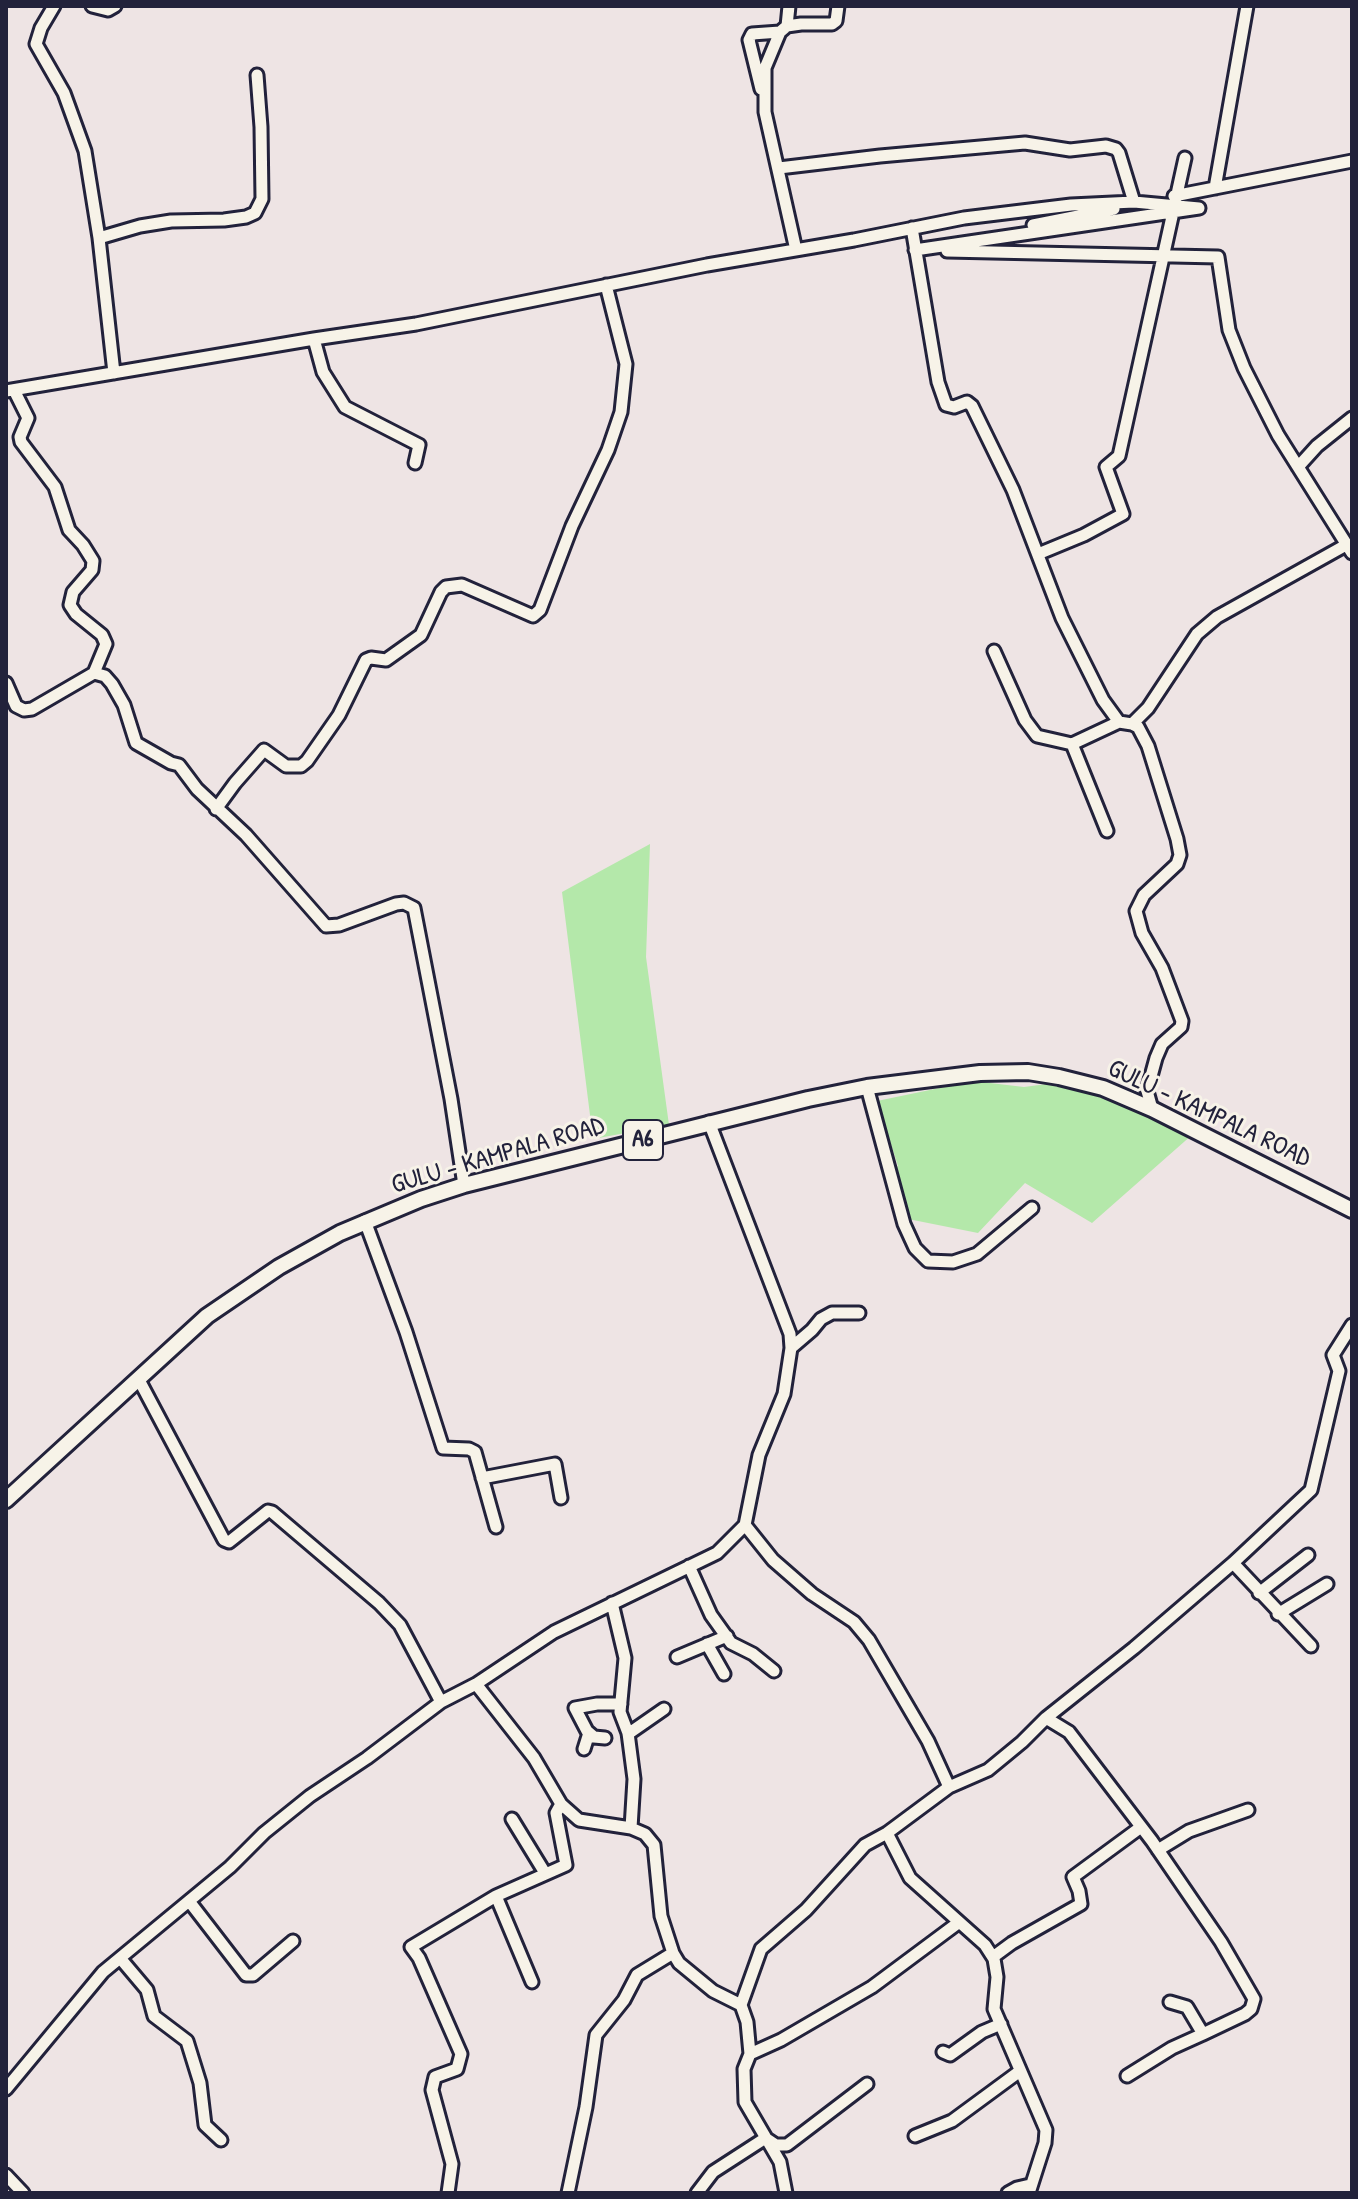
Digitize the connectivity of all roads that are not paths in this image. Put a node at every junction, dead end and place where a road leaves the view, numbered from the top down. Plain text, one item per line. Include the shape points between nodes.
1 (54, 6) edge
2 (92, 6) edge
3 (115, 6) edge
4 (789, 6) edge
5 (838, 6) edge
6 (1247, 6) edge
7 (784, 29) junction
8 (257, 75) dead end
9 (765, 101) junction
10 (1185, 158) dead end
11 (1352, 161) edge
12 (779, 168) junction
13 (1215, 188) junction
14 (1134, 202) junction
15 (912, 228) junction
16 (99, 238) junction
17 (796, 250) junction
18 (915, 250) junction
19 (606, 285) junction
20 (314, 339) junction
21 (114, 373) junction
22 (10, 391) edge
23 (1352, 418) edge
24 (415, 463) dead end
25 (1298, 467) junction
26 (1349, 549) edge
27 (1038, 554) junction
28 (994, 651) dead end
29 (94, 673) junction
30 (6, 683) edge
31 (1119, 722) junction
32 (1132, 724) junction
33 (1072, 744) junction
34 (216, 809) junction
35 (1107, 831) dead end
36 (867, 1087) junction
37 (1152, 1109) junction
38 (709, 1122) junction
39 (464, 1185) junction
40 (1032, 1208) dead end
41 (1352, 1210) edge
42 (365, 1221) junction
43 (859, 1313) dead end
44 (1352, 1325) edge
45 (791, 1348) junction
46 (138, 1378) junction
47 (482, 1478) junction
48 (561, 1498) dead end
49 (6, 1500) edge
50 (745, 1525) junction
51 (496, 1527) dead end
52 (1308, 1555) dead end
53 (1233, 1563) junction
54 (689, 1566) junction
55 (1327, 1584) dead end
56 (1259, 1593) junction
57 (612, 1603) junction
58 (1278, 1614) junction
59 (727, 1636) junction
60 (707, 1644) junction
61 (1311, 1646) dead end
62 (677, 1657) dead end
63 (774, 1671) dead end
64 (724, 1674) dead end
65 (476, 1684) junction
66 (441, 1702) junction
67 (621, 1704) junction
68 (664, 1709) dead end
69 (1046, 1718) junction
70 (589, 1733) junction
71 (628, 1734) junction
72 (605, 1738) dead end
73 (584, 1749) dead end
74 (949, 1787) junction
75 (561, 1804) junction
76 (1248, 1810) dead end
77 (512, 1819) dead end
78 (1141, 1827) junction
79 (631, 1828) junction
80 (887, 1833) junction
81 (1158, 1850) junction
82 (545, 1873) junction
83 (496, 1896) junction
84 (189, 1901) junction
85 (958, 1923) junction
86 (293, 1941) dead end
87 (673, 1953) junction
88 (993, 1957) junction
89 (120, 1958) junction
90 (532, 1982) dead end
91 (1170, 2002) dead end
92 (741, 2005) junction
93 (1001, 2024) junction
94 (1203, 2034) junction
95 (943, 2052) dead end
96 (750, 2054) junction
97 (1020, 2071) junction
98 (1127, 2076) dead end
99 (867, 2084) dead end
100 (6, 2089) edge
101 (915, 2136) dead end
102 (765, 2139) junction
103 (221, 2140) dead end
104 (6, 2175) edge
105 (1030, 2189) edge
106 (22, 2192) edge
107 (448, 2193) edge
108 (568, 2193) edge
109 (697, 2193) edge
110 (786, 2193) edge
111 (1008, 2193) edge

1 - 16 street via 36,44 78,128
2 - 3 street
4 - 7 street
5 - 7 street via 832,24
6 - 13 street
7 - 9 street via 765,68
7 - 9 street via 752,34 749,40
8 - 16 street via 262,199 255,213 224,220 171,221
9 - 12 street
10 - 27 street via 1119,456 1106,467 1123,514
11 - 13 street
12 - 14 street via 1025,143 1070,150 1106,146 1119,153
12 - 17 street
13 - 18 street
14 - 15 street via 1046,206
14 - 18 street via 1199,208
15 - 17 street
15 - 18 street
16 - 21 street
17 - 19 street
18 - 25 street via 1218,257 1229,330 1259,401
18 - 27 street via 946,405 972,406
19 - 20 street via 455,317
19 - 34 street via 626,364 621,412 540,610 533,616 462,585 446,587 421,635 386,660 366,660 339,715 307,761 286,766 264,750
20 - 21 street
20 - 24 street via 323,372 345,407 419,445
21 - 22 street
22 - 29 street via 28,418 21,442 55,487 69,530 93,561 70,600 76,614 106,641
23 - 25 street
25 - 26 street
26 - 32 street via 1217,617 1197,634
27 - 31 street via 1062,618
28 - 33 street via 1030,730
29 - 30 street via 27,710 16,706
29 - 34 street via 112,684 136,743 179,765
31 - 32 street
31 - 33 street
32 - 37 street via 1148,746 1180,858 1144,895 1136,911 1182,1021 1156,1058 1147,1091
33 - 35 street
34 - 39 street via 246,835 326,926 396,904 414,908
36 - 37 main road, GULU - KAMPALA ROAD / A6 via 1028,1072 1103,1088
36 - 38 main road, GULU - KAMPALA ROAD / A6
36 - 40 street via 904,1224 928,1261 953,1262 977,1254
37 - 41 main road, GULU - KAMPALA ROAD / A6
38 - 39 main road, GULU - KAMPALA ROAD / A6
38 - 45 street
39 - 42 main road, GULU - KAMPALA ROAD / A6
42 - 46 main road, GULU - KAMPALA ROAD / A6 via 279,1267 207,1316
42 - 47 street via 443,1448 474,1451
43 - 45 street via 832,1313
44 - 53 street via 1333,1355 1339,1371 1311,1490
45 - 50 street via 784,1394 759,1455
46 - 49 main road, GULU - KAMPALA ROAD / A6
46 - 66 street via 224,1540 229,1542 271,1511 400,1625
47 - 48 street via 555,1464
47 - 51 street
50 - 54 street via 717,1553
50 - 74 street via 773,1560 854,1622 869,1640
52 - 56 street
53 - 56 street
53 - 69 street
54 - 57 street
54 - 59 street via 711,1615
55 - 58 street
56 - 58 street
57 - 65 street via 554,1632
57 - 67 street via 625,1658
58 - 61 street
59 - 60 street
59 - 63 street
60 - 62 street
60 - 64 street
65 - 66 street
65 - 75 street via 534,1758
66 - 84 street via 310,1796
67 - 70 street via 575,1708
67 - 71 street
68 - 71 street
69 - 74 street via 988,1770
69 - 78 street via 1069,1732
70 - 72 street
70 - 73 street
71 - 79 street via 634,1779
74 - 80 street
75 - 79 street via 579,1820
75 - 82 street via 556,1813 566,1865
76 - 81 street via 1189,1831
77 - 82 street
78 - 81 street
78 - 88 street via 1073,1877 1081,1904
79 - 87 street via 654,1845 661,1916
80 - 85 street via 910,1878
80 - 92 street via 865,1845 806,1910 761,1949
81 - 94 street via 1254,1999 1245,2014
82 - 83 street
83 - 90 street
83 - 107 street via 411,1947 461,2054 457,2069 435,2077 432,2090 453,2170
84 - 86 street via 246,1975 253,1975
84 - 89 street
85 - 88 street
85 - 96 street via 872,1987
87 - 92 street via 713,1991
87 - 108 street via 637,1975 596,2035
88 - 93 street via 994,2009
89 - 100 street
89 - 103 street via 147,1990 154,2016 187,2041 205,2125
91 - 94 street via 1187,2007
92 - 96 street
93 - 95 street via 950,2055
93 - 97 street
94 - 98 street
96 - 102 street via 744,2069 745,2102
97 - 101 street via 952,2121
97 - 105 street via 1046,2130
99 - 102 street via 787,2145
102 - 109 street via 713,2172
102 - 110 street via 780,2162
104 - 106 street
105 - 111 street

